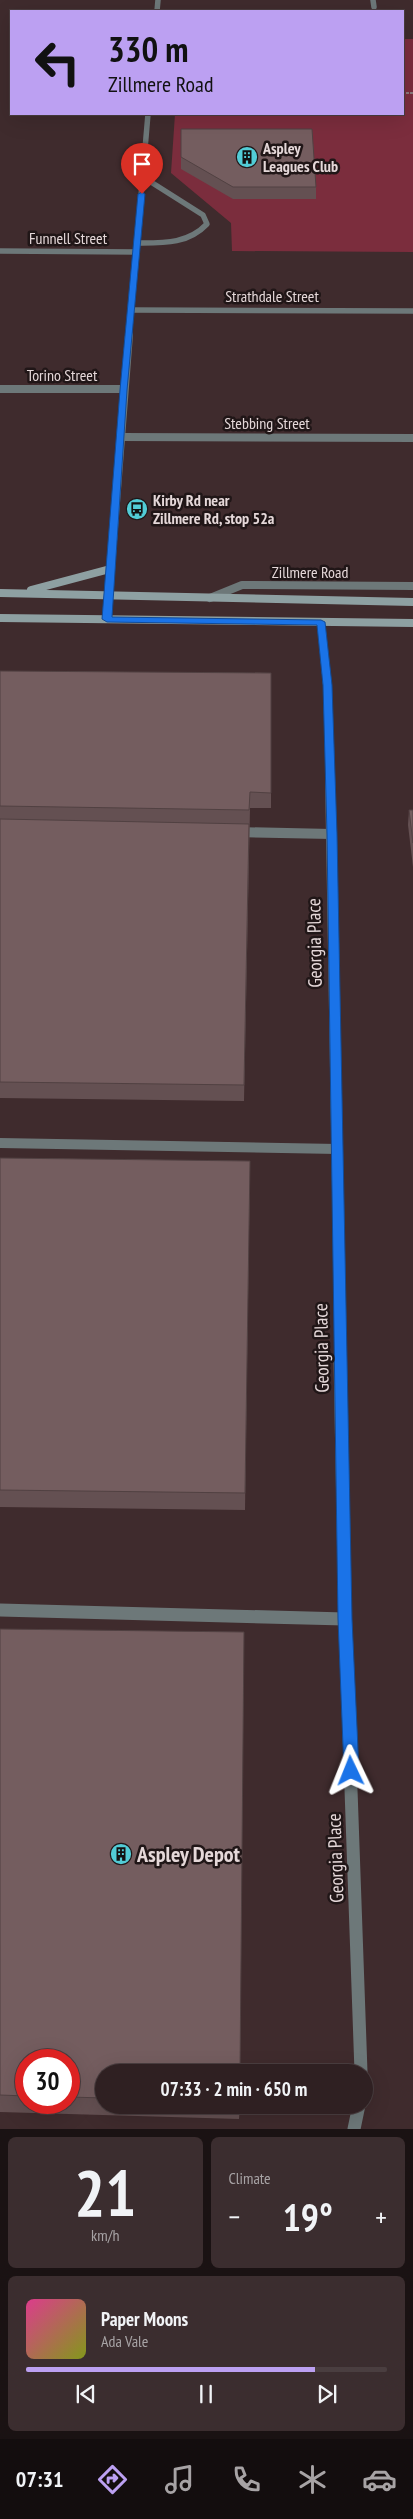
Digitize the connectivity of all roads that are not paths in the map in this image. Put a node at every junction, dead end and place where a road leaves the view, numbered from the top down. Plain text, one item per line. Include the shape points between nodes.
1 (374, 0) edge
2 (374, 7) dead end
3 (148, 115) edge
4 (143, 177) junction
5 (138, 243) junction
6 (0, 251) edge
7 (137, 252) junction
8 (132, 310) junction
9 (413, 311) edge
10 (0, 389) edge
11 (124, 390) junction
12 (121, 437) junction
13 (413, 438) edge
14 (110, 570) junction
15 (413, 586) edge
16 (0, 593) edge
17 (18, 594) junction
18 (108, 595) junction
19 (210, 598) junction
20 (413, 602) edge
21 (0, 618) edge
22 (107, 619) junction
23 (321, 622) junction
24 (413, 623) edge
25 (225, 832) edge
26 (332, 834) junction
27 (0, 1143) edge
28 (338, 1149) junction
29 (0, 1610) edge
30 (345, 1619) junction
31 (361, 2064) edge
32 (357, 2114) edge
33 (354, 2129) edge

1 - 2 street
3 - 4 street
4 - 5 street
4 - 5 street via 203,215 207,224 200,234 185,240
5 - 7 street
6 - 7 street, Funnell Street
7 - 8 street
8 - 9 street, Strathdale Street
8 - 11 street
10 - 11 street, Torino Street
11 - 12 street
12 - 13 street, Stebbing Street
12 - 14 street
14 - 17 main road
14 - 18 street
15 - 19 street, Zillmere Road via 242,585
16 - 17 main road, Zillmere Road
17 - 18 main road, Zillmere Road
18 - 19 main road, Zillmere Road
18 - 22 street
19 - 20 main road, Zillmere Road
21 - 22 main road
22 - 23 main road
23 - 24 main road
23 - 26 street, Georgia Place via 327,685
25 - 26 street
26 - 28 street, Georgia Place
27 - 28 street
28 - 30 street, Georgia Place
29 - 30 street
30 - 31 street, Georgia Place
32 - 33 street

